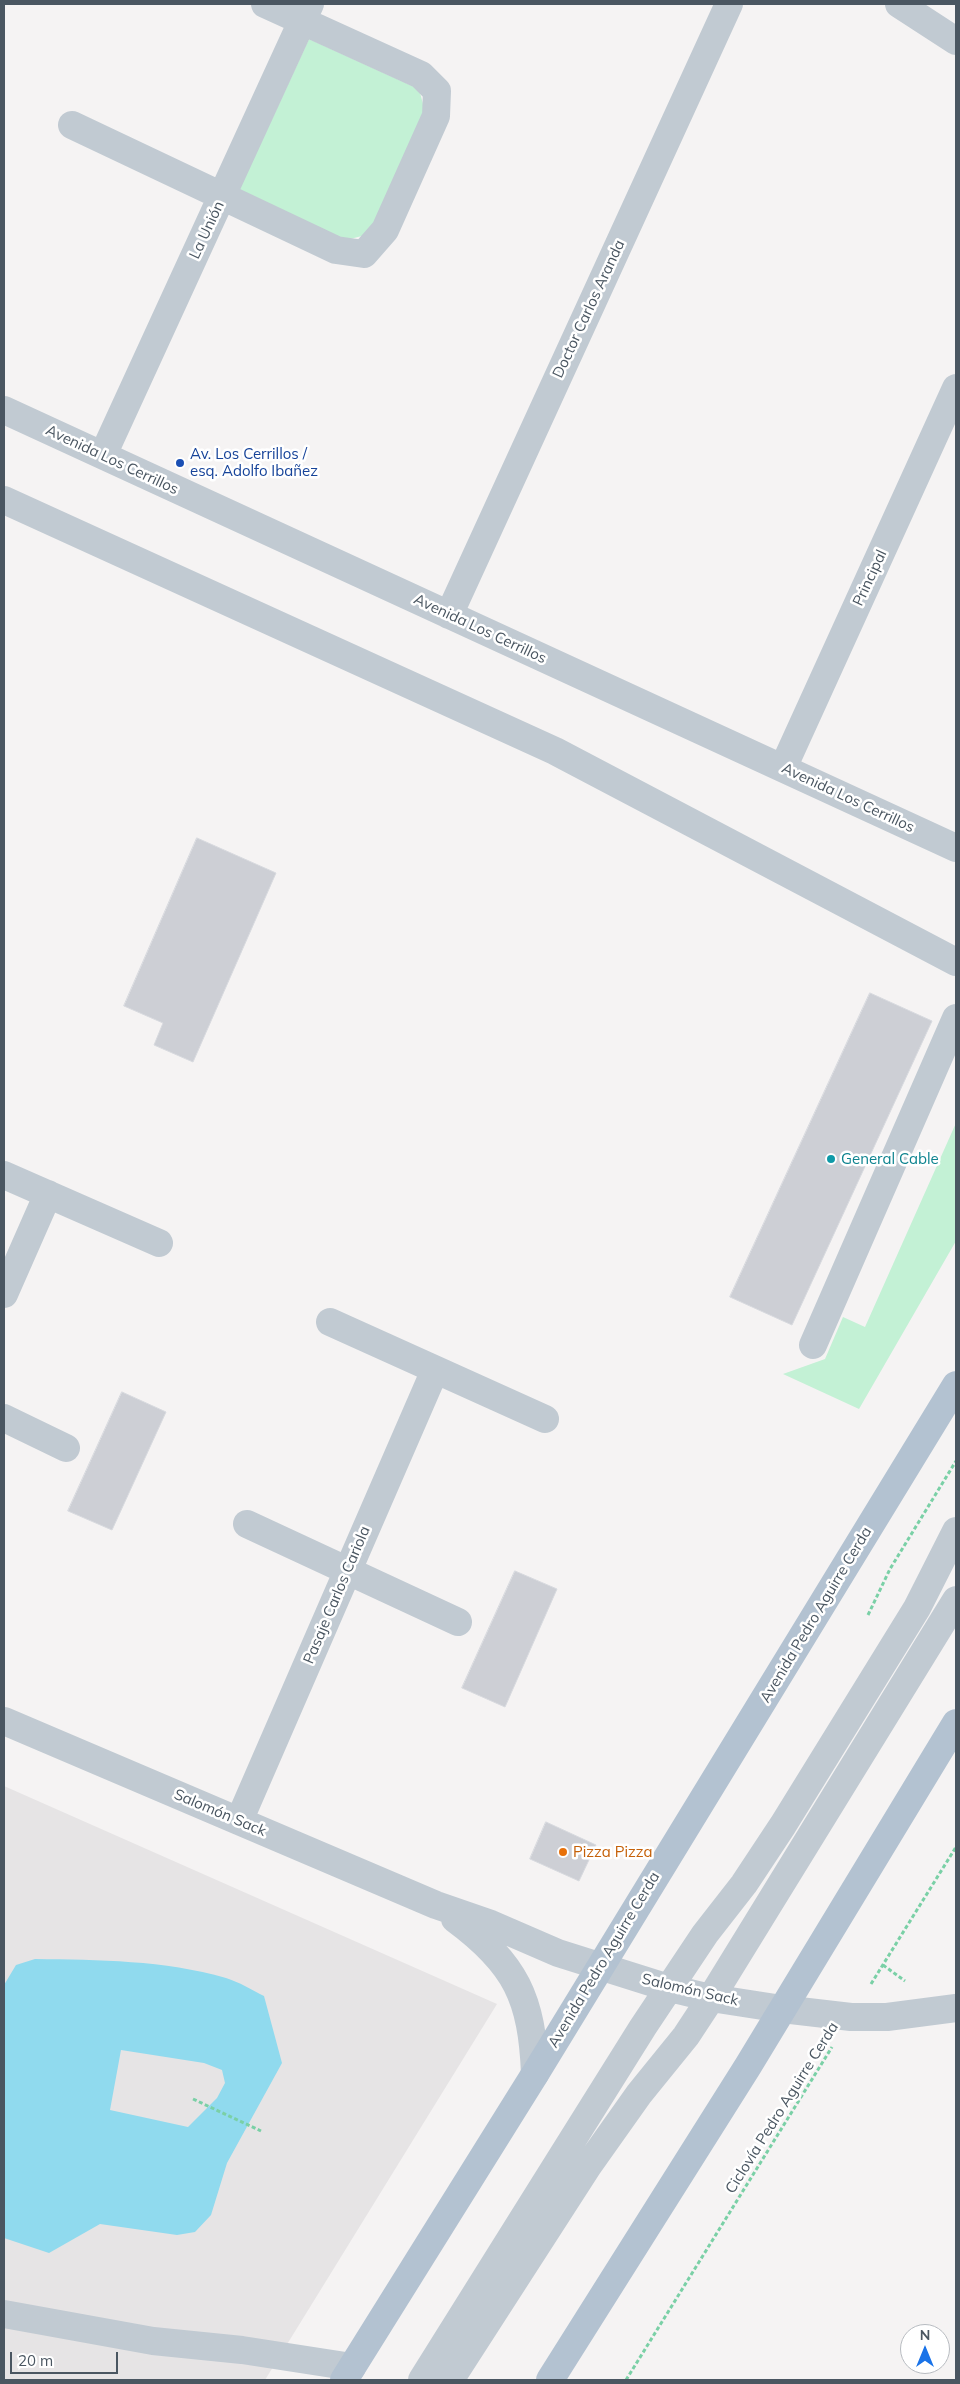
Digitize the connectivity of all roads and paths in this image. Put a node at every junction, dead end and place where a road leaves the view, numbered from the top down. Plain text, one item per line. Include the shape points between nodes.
1 (265, 4) edge
2 (729, 4) edge
3 (899, 4) edge
4 (306, 13) edge
5 (956, 41) edge
6 (72, 125) dead end
7 (222, 196) junction
8 (956, 388) edge
9 (4, 410) edge
10 (103, 456) junction
11 (4, 500) edge
12 (449, 615) junction
13 (783, 768) junction
14 (956, 848) edge
15 (953, 952) edge
16 (956, 1018) edge
17 (4, 1175) edge
18 (48, 1194) junction
19 (159, 1243) dead end
20 (4, 1294) edge
21 (330, 1322) dead end
22 (813, 1345) dead end
23 (434, 1370) junction
24 (956, 1385) edge
25 (4, 1418) edge
26 (545, 1419) dead end
27 (66, 1448) dead end
28 (956, 1461) edge
29 (247, 1524) dead end
30 (956, 1531) edge
31 (348, 1571) junction
32 (956, 1600) edge
33 (868, 1615) dead end
34 (458, 1622) dead end
35 (4, 1721) edge
36 (956, 1723) edge
37 (239, 1821) junction
38 (956, 1847) edge
39 (436, 1905) junction
40 (601, 1966) junction
41 (669, 1988) junction
42 (711, 1998) junction
43 (956, 2008) edge
44 (782, 2010) junction
45 (851, 2017) junction
46 (535, 2074) junction
47 (193, 2099) dead end
48 (261, 2131) dead end
49 (4, 2314) edge
50 (348, 2374) edge
51 (422, 2380) edge
52 (450, 2380) edge
53 (550, 2380) edge
54 (626, 2380) edge

1 - 4 street
2 - 12 street, Doctor Carlos Aranda
3 - 5 street
4 - 7 street, La Unión
4 - 7 street via 420,75 437,91 436,116 385,230 364,254 336,250
6 - 7 street
7 - 10 street, La Unión
8 - 13 street, Principal
9 - 10 street, Avenida Los Cerrillos
10 - 12 street, Avenida Los Cerrillos
11 - 15 street via 555,751
12 - 13 street, Avenida Los Cerrillos
13 - 14 street, Avenida Los Cerrillos
16 - 22 street
17 - 18 street
18 - 19 street
18 - 20 street
21 - 23 street
23 - 26 street
23 - 31 street, Pasaje Carlos Cariola
24 - 40 main road, Avenida Pedro Aguirre Cerda
25 - 27 street
28 - 33 path via 890,1569
29 - 31 street
30 - 41 street via 917,1608 784,1825
31 - 34 street
31 - 37 street, Pasaje Carlos Cariola
32 - 42 street
35 - 37 street, Salomón Sack
36 - 44 main road
37 - 39 street, Salomón Sack
38 - 45 path, Ciclovía Pedro Aguirre Cerda
39 - 40 street, Salomón Sack via 491,1924 558,1954
39 - 46 street, Salomón Sack via 482,1939 506,1965 529,2017
40 - 41 street, Salomón Sack
40 - 46 main road, Avenida Pedro Aguirre Cerda
41 - 42 street, Salomón Sack
41 - 51 street
42 - 44 street, Salomón Sack
42 - 52 street via 588,2166
43 - 45 street, Salomón Sack via 887,2017
44 - 45 street, Salomón Sack
44 - 53 main road
45 - 54 path, Ciclovía Pedro Aguirre Cerda
46 - 50 main road, Avenida Pedro Aguirre Cerda
47 - 48 path
49 - 50 street via 153,2341 242,2350

